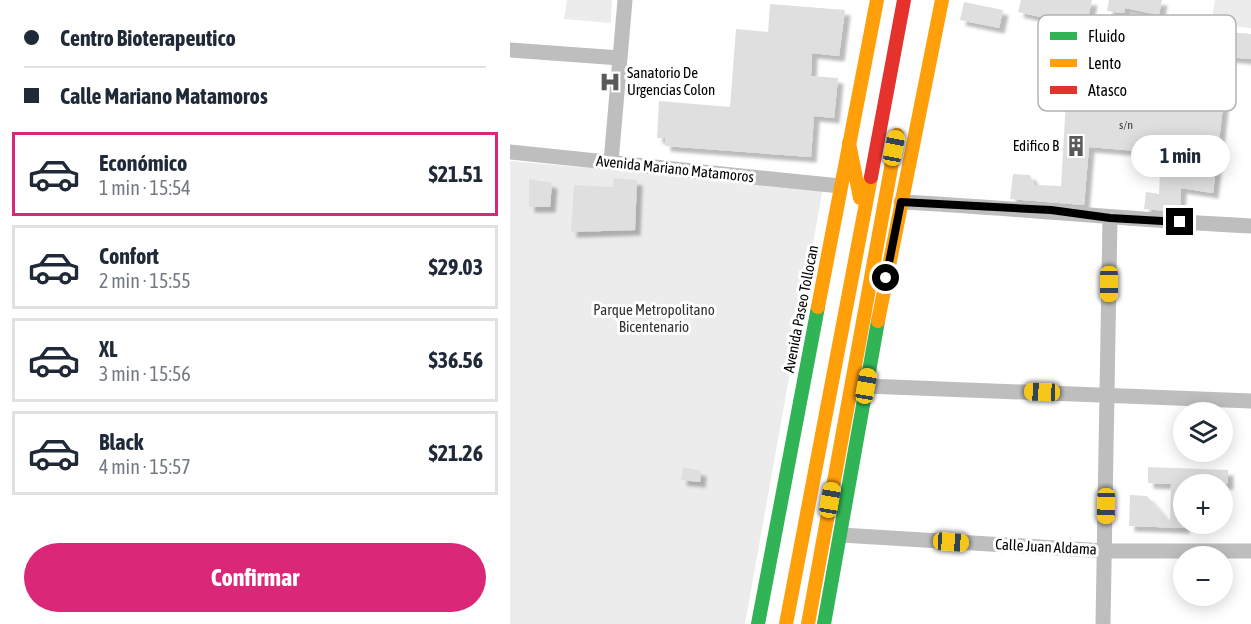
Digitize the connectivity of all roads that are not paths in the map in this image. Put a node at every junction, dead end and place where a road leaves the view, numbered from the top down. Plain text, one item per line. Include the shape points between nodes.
1 (625, 0) edge
2 (876, 0) edge
3 (904, 0) edge
4 (942, 0) edge
5 (510, 50) edge
6 (620, 58) junction
7 (898, 125) dead end
8 (849, 143) junction
9 (510, 152) edge
10 (611, 162) junction
11 (840, 186) junction
12 (901, 202) junction
13 (863, 211) junction
14 (1110, 218) junction
15 (1251, 226) edge
16 (894, 234) junction
17 (872, 264) junction
18 (866, 386) junction
19 (1108, 394) junction
20 (1251, 401) edge
21 (841, 535) junction
22 (1105, 551) junction
23 (1251, 551) edge
24 (759, 624) edge
25 (786, 624) edge
26 (808, 624) edge
27 (824, 624) edge
28 (1103, 624) edge

1 - 6 street
2 - 8 main road, Avenida Paseo Tollocan
3 - 13 main road
4 - 12 main road
5 - 6 street
6 - 10 street
7 - 17 main road
8 - 11 main road, Avenida Paseo Tollocan
8 - 13 main road
9 - 10 street, Avenida Mariano Matamoros
10 - 11 street, Avenida Mariano Matamoros
11 - 24 main road, Avenida Paseo Tollocan
12 - 14 street via 1051,210
12 - 16 main road
13 - 25 main road
14 - 15 street
14 - 19 street
16 - 17 main road
16 - 18 main road
17 - 26 main road
18 - 19 street
18 - 21 main road
19 - 20 street
19 - 22 street
21 - 22 street, Calle Juan Aldama
21 - 27 main road
22 - 23 street, Calle Juan Aldama
22 - 28 street

